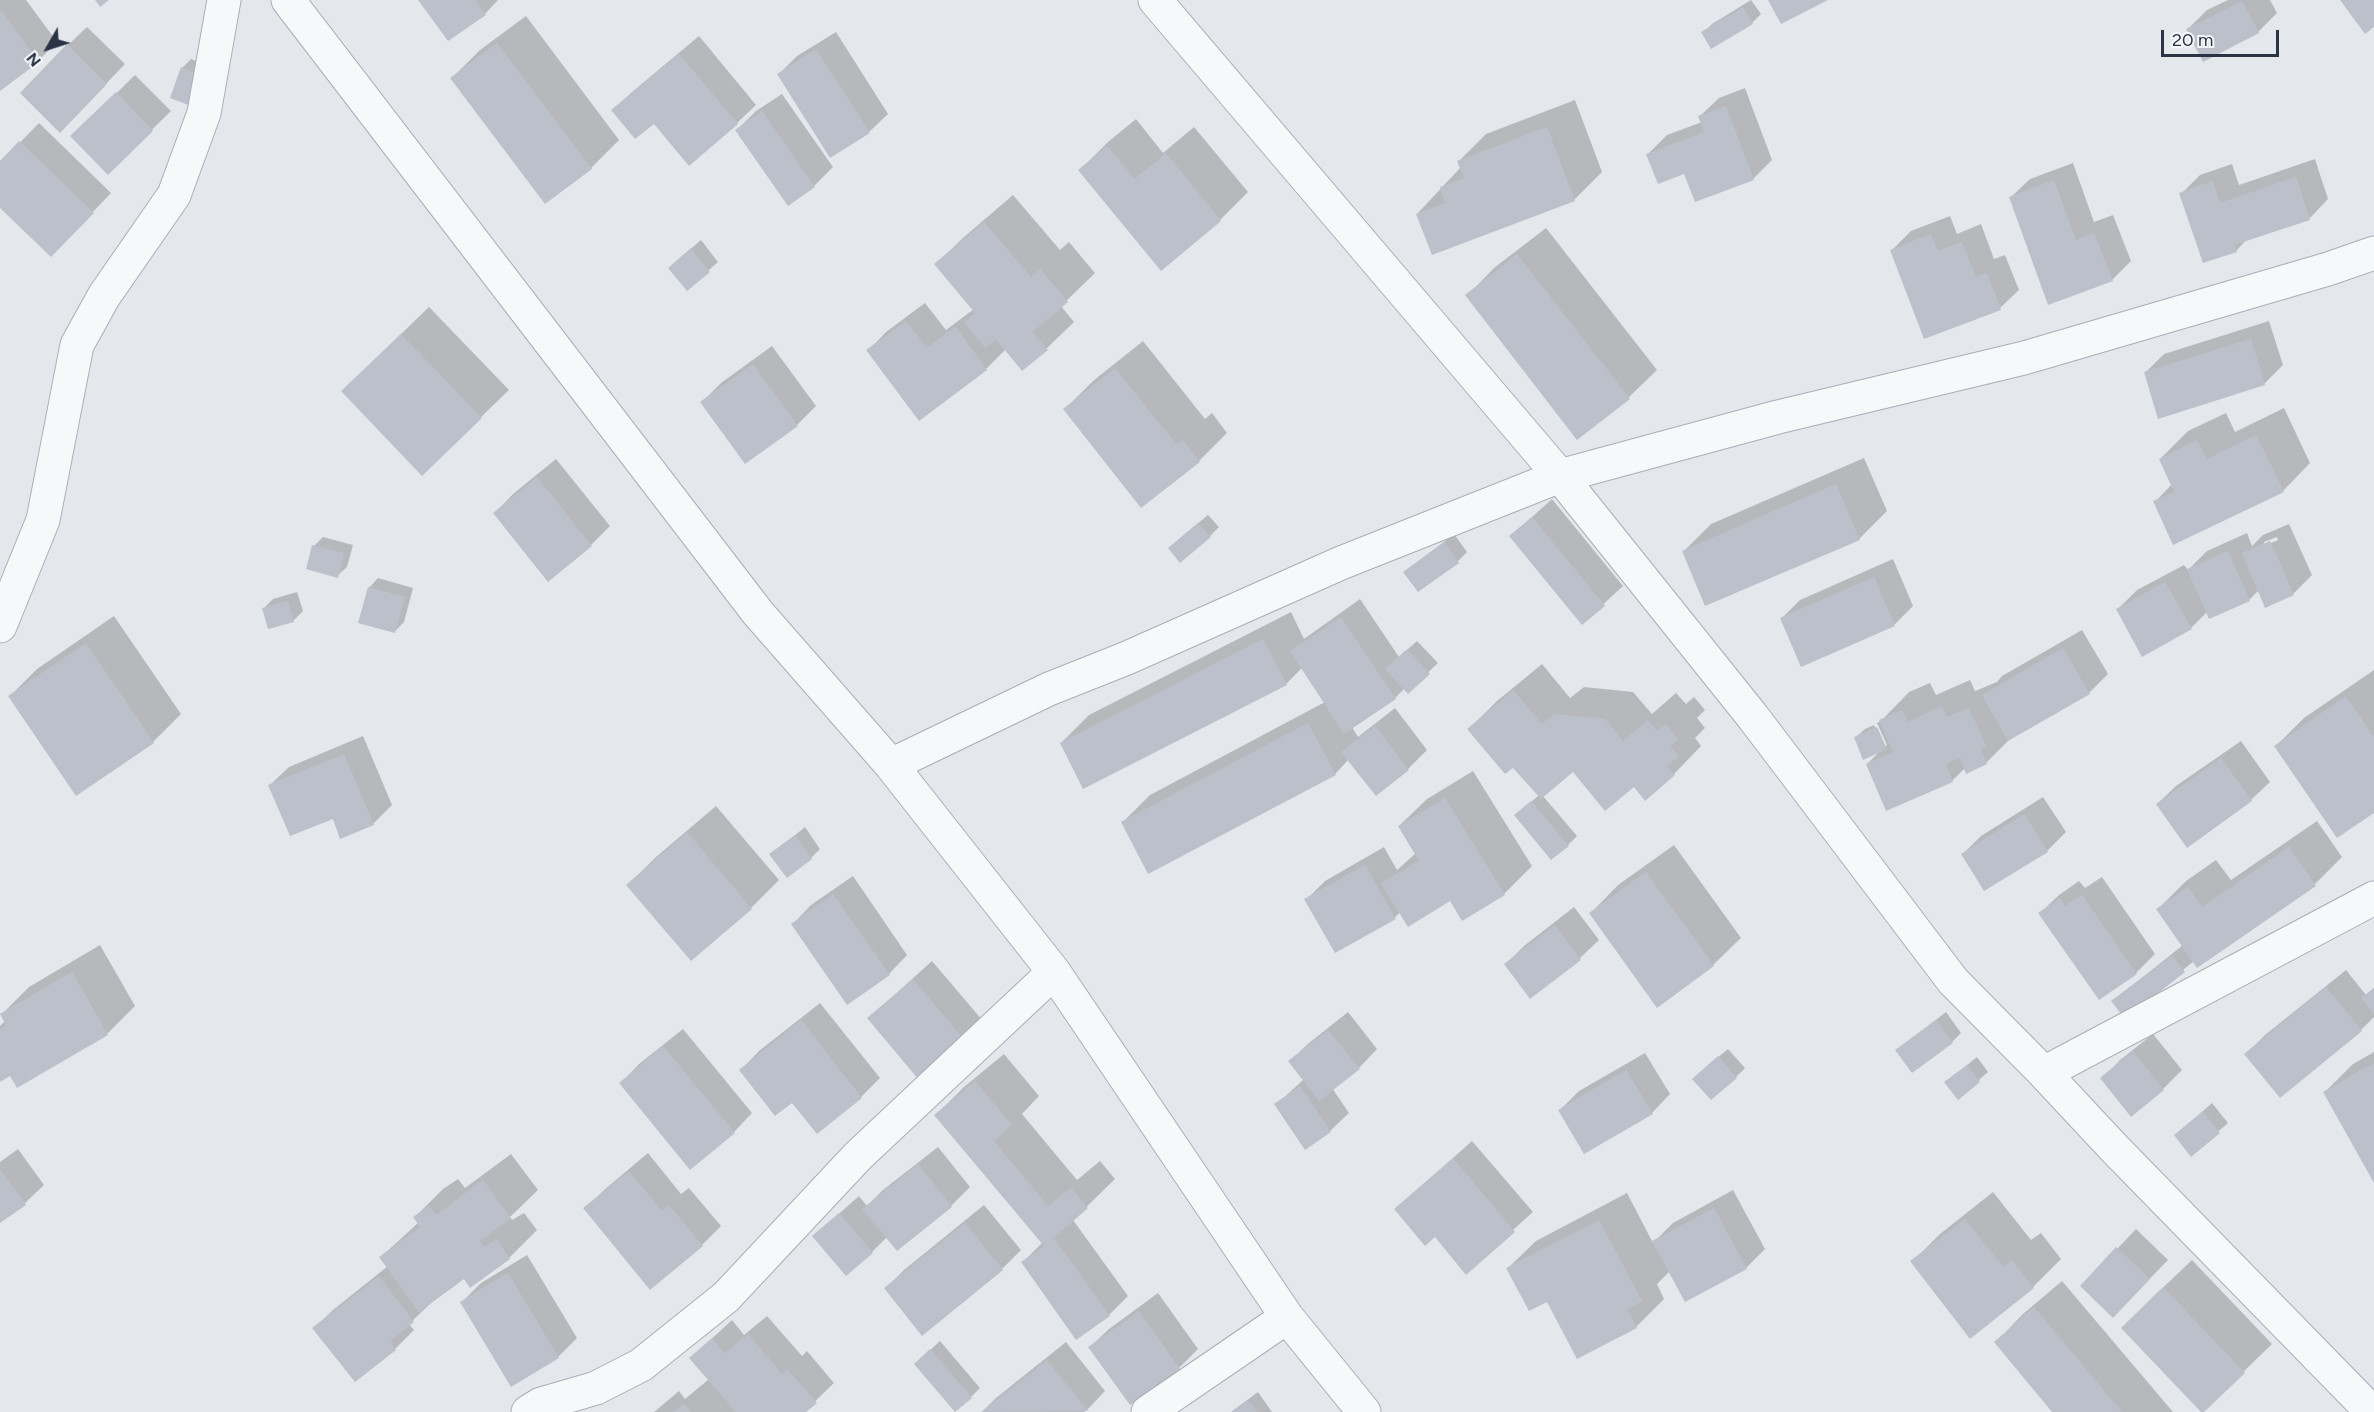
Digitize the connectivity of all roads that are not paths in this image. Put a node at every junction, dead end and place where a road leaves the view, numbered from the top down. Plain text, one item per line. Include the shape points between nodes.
1 (224, 0) edge
2 (288, 0) edge
3 (1155, 0) edge
4 (2374, 253) edge
5 (1560, 476) junction
6 (0, 626) edge
7 (891, 765) junction
8 (2374, 898) edge
9 (1054, 972) junction
10 (2044, 1072) junction
11 (1287, 1317) junction
12 (528, 1412) edge
13 (1148, 1412) edge
14 (1364, 1412) edge
15 (2372, 1412) edge

1 - 6 street via 204,113 174,195 104,296 76,345 43,520
2 - 7 street via 751,603
3 - 5 street
4 - 5 street via 2024,358 1778,417
5 - 7 street via 1341,563 1049,689
5 - 10 street via 1753,717 1953,981
7 - 9 street
8 - 10 street
9 - 11 street
9 - 12 street via 858,1156 726,1297 641,1365 596,1388
10 - 15 street
11 - 13 street
11 - 14 street

